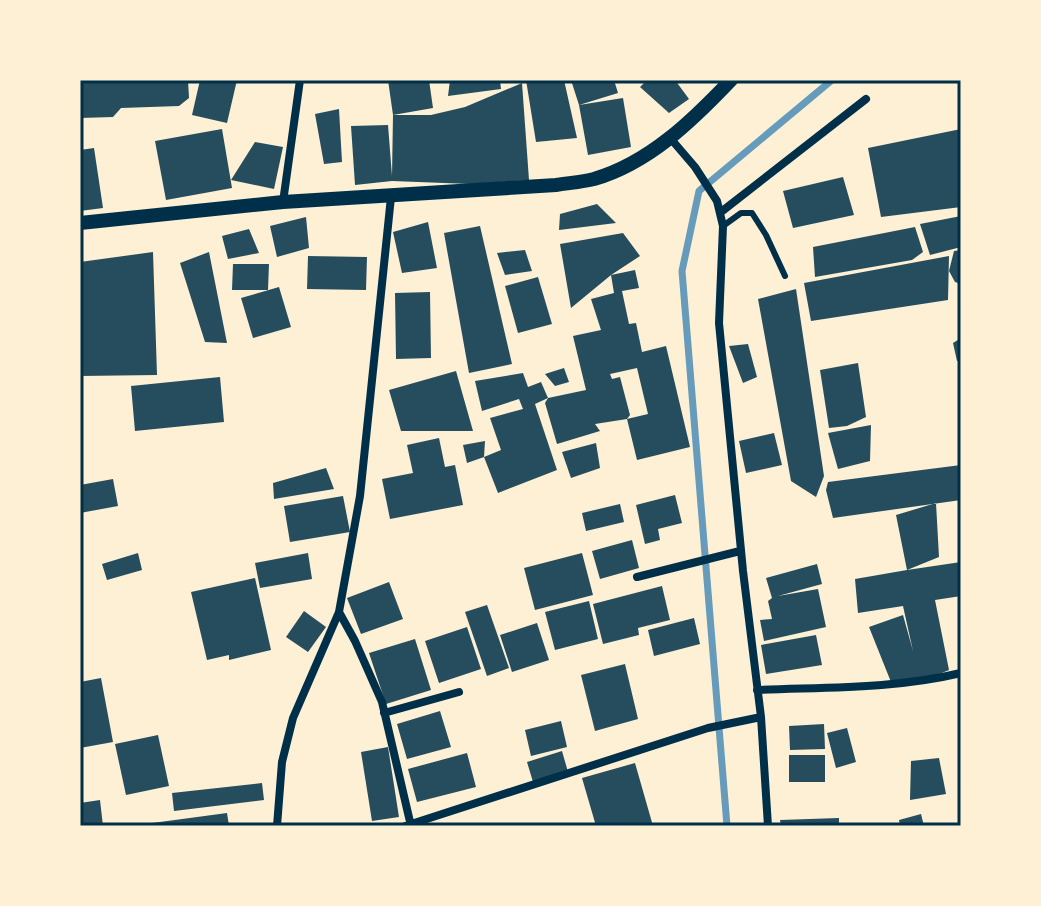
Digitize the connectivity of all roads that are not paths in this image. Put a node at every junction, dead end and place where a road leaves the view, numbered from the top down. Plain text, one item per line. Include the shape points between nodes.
1 (300, 80) edge
2 (731, 80) edge
3 (866, 99) dead end
4 (671, 139) junction
5 (391, 197) junction
6 (283, 202) junction
7 (721, 212) junction
8 (80, 223) edge
9 (723, 226) junction
10 (785, 276) dead end
11 (740, 551) junction
12 (637, 577) dead end
13 (339, 612) junction
14 (961, 673) edge
15 (757, 690) junction
16 (459, 692) dead end
17 (384, 713) junction
18 (761, 717) junction
19 (277, 826) edge
20 (405, 826) edge
21 (411, 826) edge
22 (768, 826) edge

1 - 6 street
2 - 4 street
3 - 7 street
4 - 5 street via 593,179
4 - 7 street
5 - 6 street
5 - 13 street via 360,496
6 - 8 street
7 - 9 street
9 - 10 lane via 741,213 752,213
9 - 11 street via 719,323
11 - 12 street
11 - 15 street
13 - 17 street
13 - 19 street via 293,718 282,762
14 - 15 street via 902,685
15 - 18 street
16 - 17 street
17 - 21 street
18 - 21 street via 708,728
18 - 22 street
20 - 21 street

